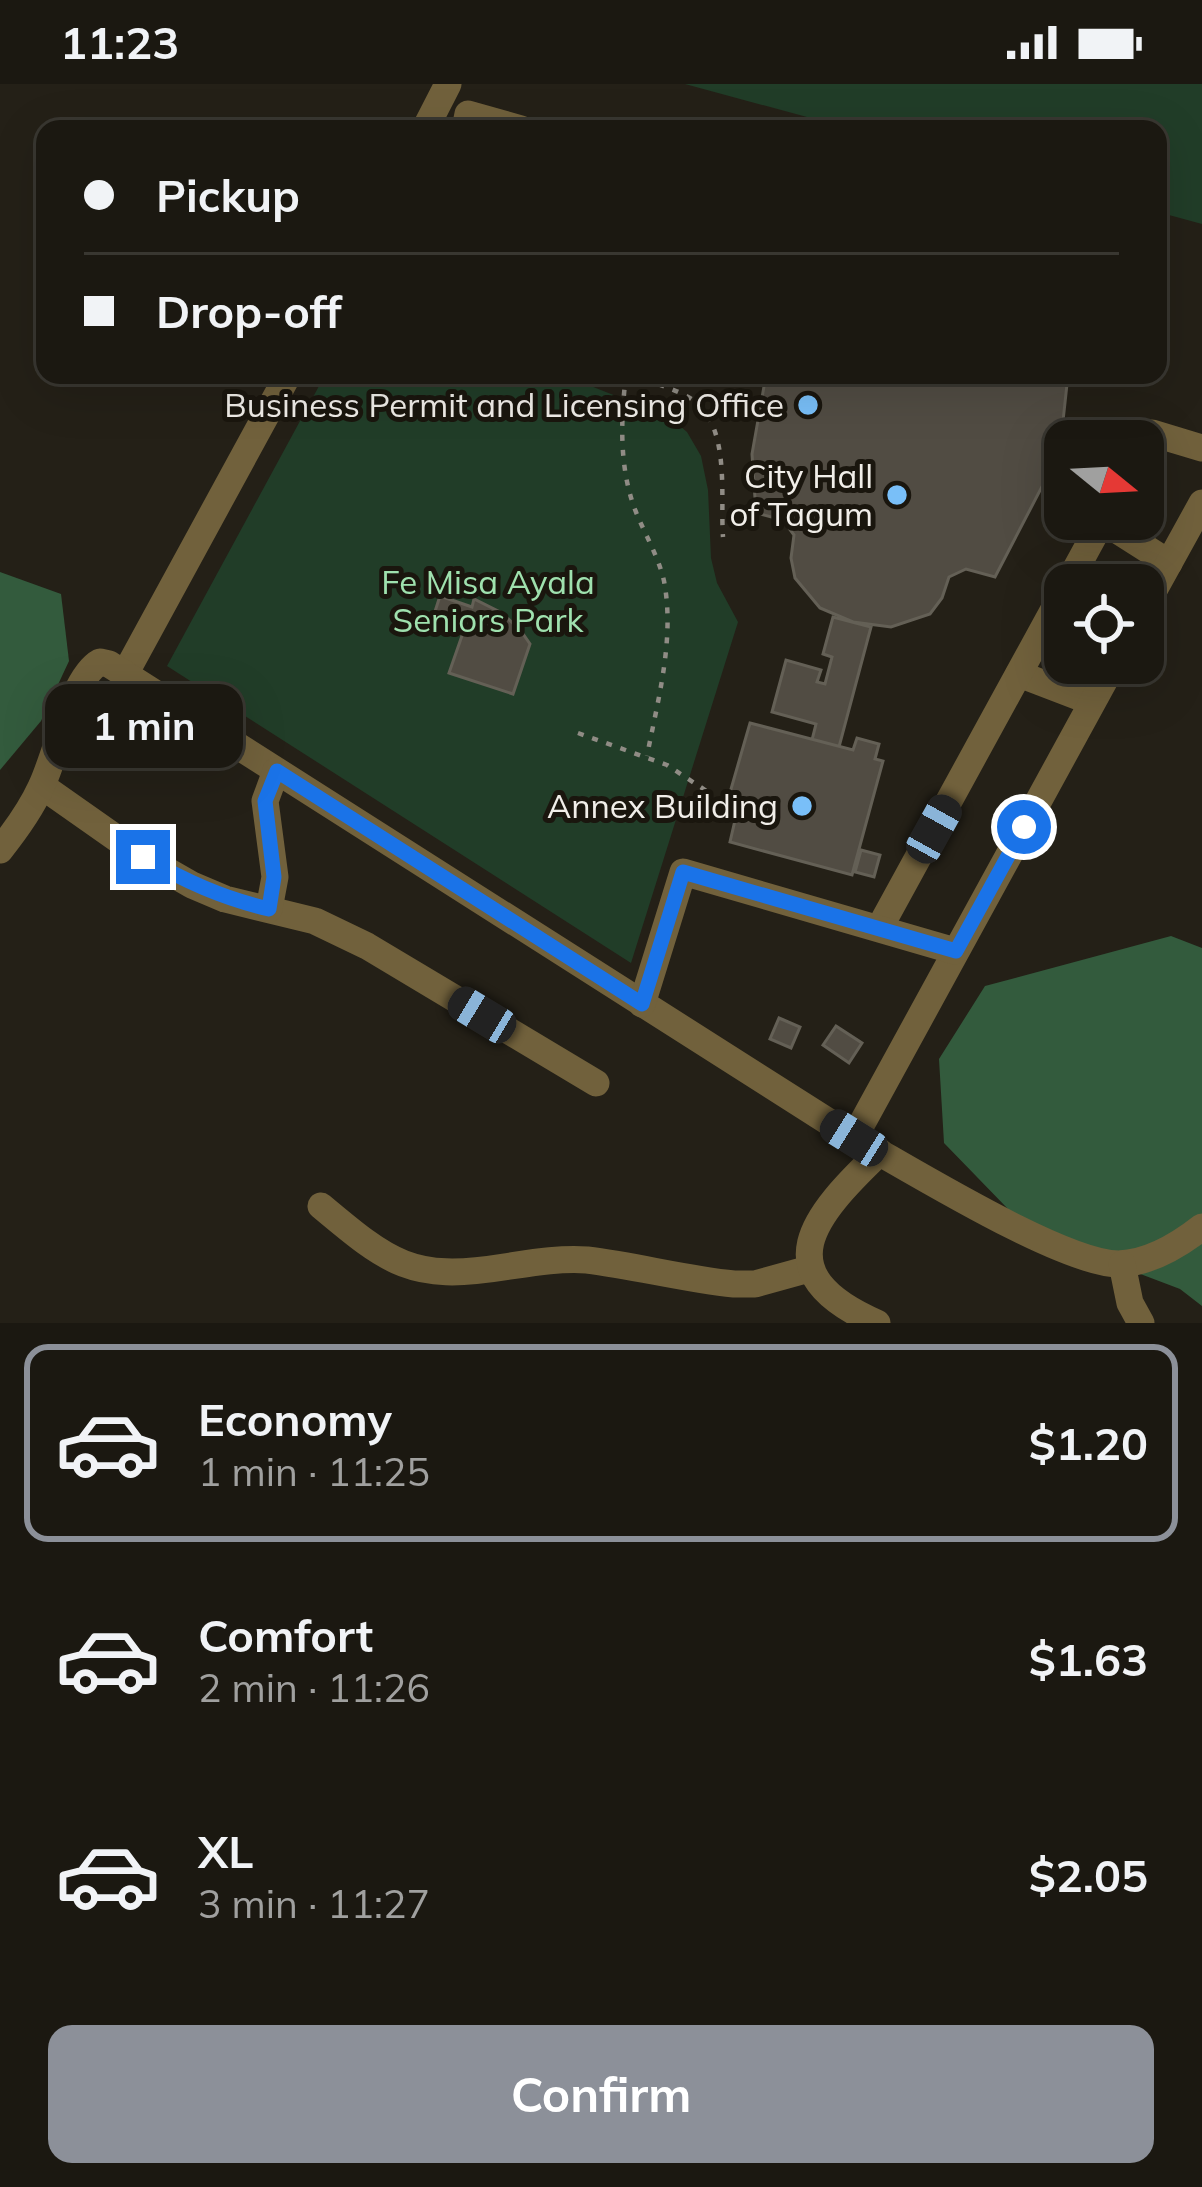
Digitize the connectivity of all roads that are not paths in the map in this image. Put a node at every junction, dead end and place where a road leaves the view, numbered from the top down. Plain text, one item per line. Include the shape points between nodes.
1 (448, 84) edge
2 (430, 120) edge
3 (283, 384) edge
4 (1164, 435) edge
5 (1202, 448) edge
6 (1202, 503) edge
7 (1134, 540) edge
8 (1169, 563) junction
9 (1164, 572) edge
10 (1044, 627) edge
11 (125, 674) junction
12 (1018, 674) junction
13 (1102, 684) edge
14 (1092, 702) junction
15 (277, 771) junction
16 (42, 786) junction
17 (0, 850) edge
18 (269, 909) junction
19 (880, 927) junction
20 (956, 951) junction
21 (642, 1004) junction
22 (596, 1083) dead end
23 (854, 1138) junction
24 (880, 1152) junction
25 (321, 1206) dead end
26 (1202, 1227) edge
27 (1122, 1264) junction
28 (809, 1269) junction
29 (877, 1323) edge
30 (1141, 1323) edge

1 - 2 street
3 - 11 street
4 - 5 street
6 - 8 street
7 - 8 street
8 - 9 street
10 - 12 street
11 - 15 street
11 - 16 street via 100,662 84,677
12 - 14 street
12 - 19 street
13 - 14 street
14 - 20 street
15 - 18 street via 265,801 274,877
15 - 21 street
16 - 17 street
16 - 18 street via 192,885
18 - 22 street via 367,946
19 - 20 street
19 - 21 street via 683,872
20 - 23 street
21 - 23 street
23 - 24 street
24 - 27 street via 1068,1250
24 - 28 street via 833,1197 810,1244
25 - 28 street via 373,1250 408,1268 448,1275 585,1260 755,1284
26 - 27 street via 1150,1258
27 - 30 street
28 - 29 street via 822,1290

